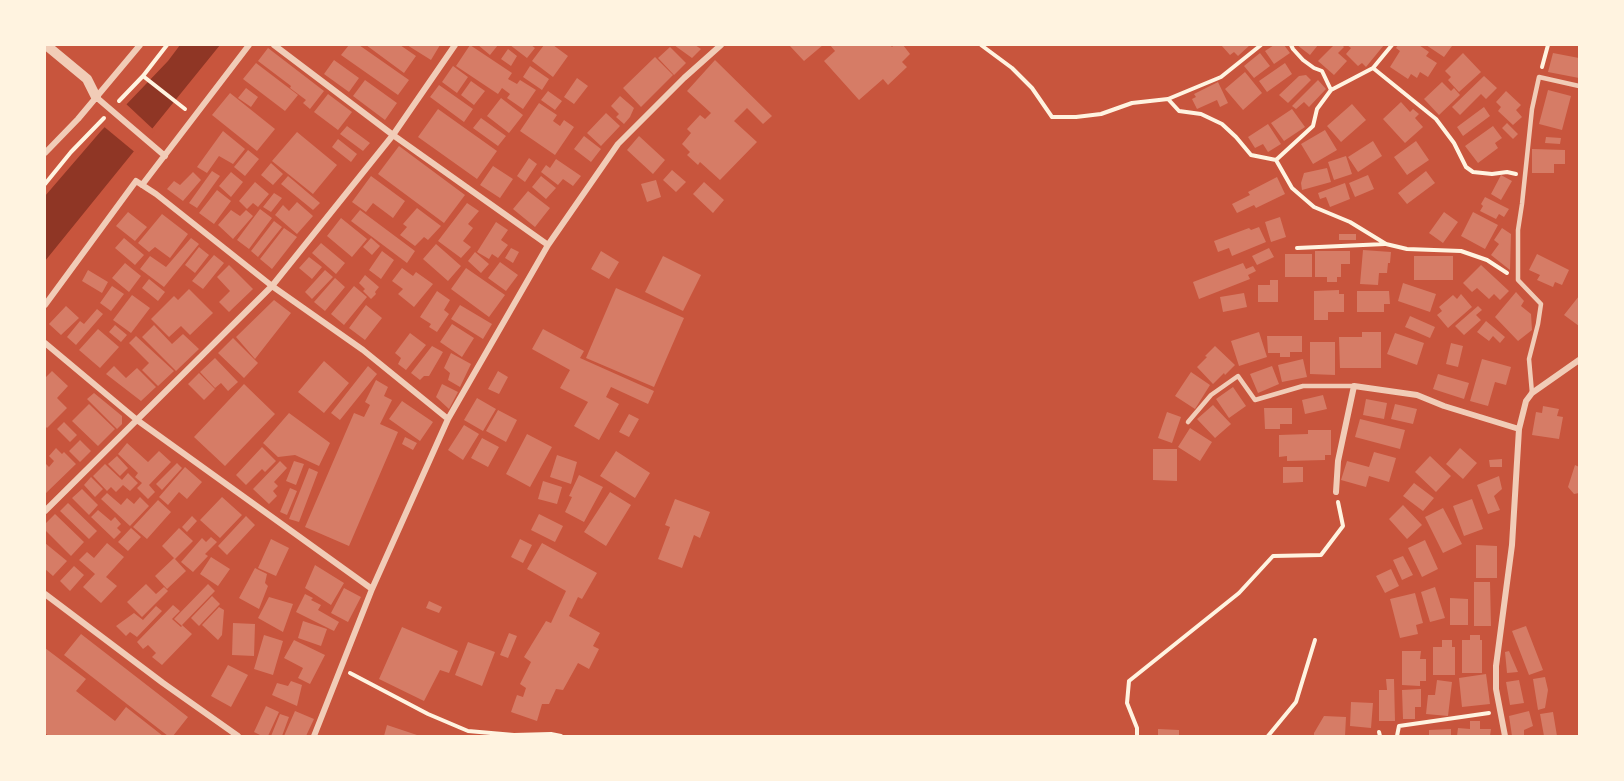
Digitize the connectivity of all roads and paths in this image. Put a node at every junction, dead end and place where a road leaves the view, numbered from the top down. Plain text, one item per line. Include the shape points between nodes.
1 (46, 45) edge
2 (140, 45) edge
3 (249, 45) edge
4 (274, 45) edge
5 (455, 45) edge
6 (721, 45) edge
7 (981, 45) edge
8 (1261, 45) edge
9 (1291, 45) edge
10 (1392, 45) edge
11 (1548, 45) edge
12 (1372, 68) junction
13 (143, 76) dead end
14 (1539, 77) junction
15 (1579, 86) edge
16 (1331, 90) junction
17 (96, 98) junction
18 (1168, 99) junction
19 (190, 114) dead end
20 (393, 135) junction
21 (45, 153) edge
22 (165, 156) junction
23 (1276, 160) junction
24 (1525, 173) junction
25 (142, 185) junction
26 (1386, 244) junction
27 (548, 245) junction
28 (1297, 248) dead end
29 (1518, 280) junction
30 (272, 286) junction
31 (45, 305) edge
32 (45, 344) edge
33 (1579, 360) edge
34 (1354, 386) junction
35 (1532, 393) junction
36 (137, 420) junction
37 (448, 420) junction
38 (1188, 422) dead end
39 (1519, 429) junction
40 (1336, 492) joint
41 (45, 511) edge
42 (372, 589) junction
43 (45, 594) edge
44 (1315, 640) dead end
45 (340, 668) junction
46 (1500, 711) junction
47 (238, 736) edge
48 (314, 736) edge
49 (561, 736) edge
50 (1136, 736) edge
51 (1268, 736) edge
52 (1397, 736) edge
53 (1505, 736) edge

1 - 17 street via 87,80
2 - 17 street
3 - 22 street
4 - 20 street
5 - 20 street
6 - 27 street via 618,144
7 - 18 path via 1032,88 1052,117 1101,114 1132,102
8 - 18 path via 1221,77
9 - 16 path via 1304,60 1322,71
10 - 12 path
11 - 14 path
12 - 16 path
12 - 24 path via 1436,119 1473,172
13 - 19 path
14 - 15 lane
14 - 24 lane
16 - 23 path via 1317,109 1313,126
17 - 21 street
17 - 22 street
18 - 23 path via 1179,111 1201,114 1221,124 1251,155
20 - 27 street
20 - 30 street
22 - 25 street
23 - 26 path via 1292,188 1314,207 1350,222
24 - 29 lane via 1518,230
25 - 30 street
25 - 31 street via 136,181
26 - 28 path
26 - 29 path via 1407,249 1461,251 1487,260
27 - 37 street
29 - 35 lane via 1541,304 1529,359
30 - 36 street
30 - 37 street via 363,350
32 - 36 street
33 - 35 street
34 - 38 lane via 1303,386 1255,400 1238,376 1211,396
34 - 39 street via 1417,395
34 - 40 street via 1338,460
35 - 39 street
36 - 41 street
36 - 42 street
37 - 42 street
39 - 46 street via 1512,545 1496,666
40 - 50 path via 1343,526 1321,555 1273,556 1239,593 1129,681 1127,703 1137,728
42 - 45 street
43 - 47 street
44 - 51 path via 1296,702
45 - 48 street
45 - 49 path via 468,731
46 - 52 path via 1399,726
46 - 53 street

